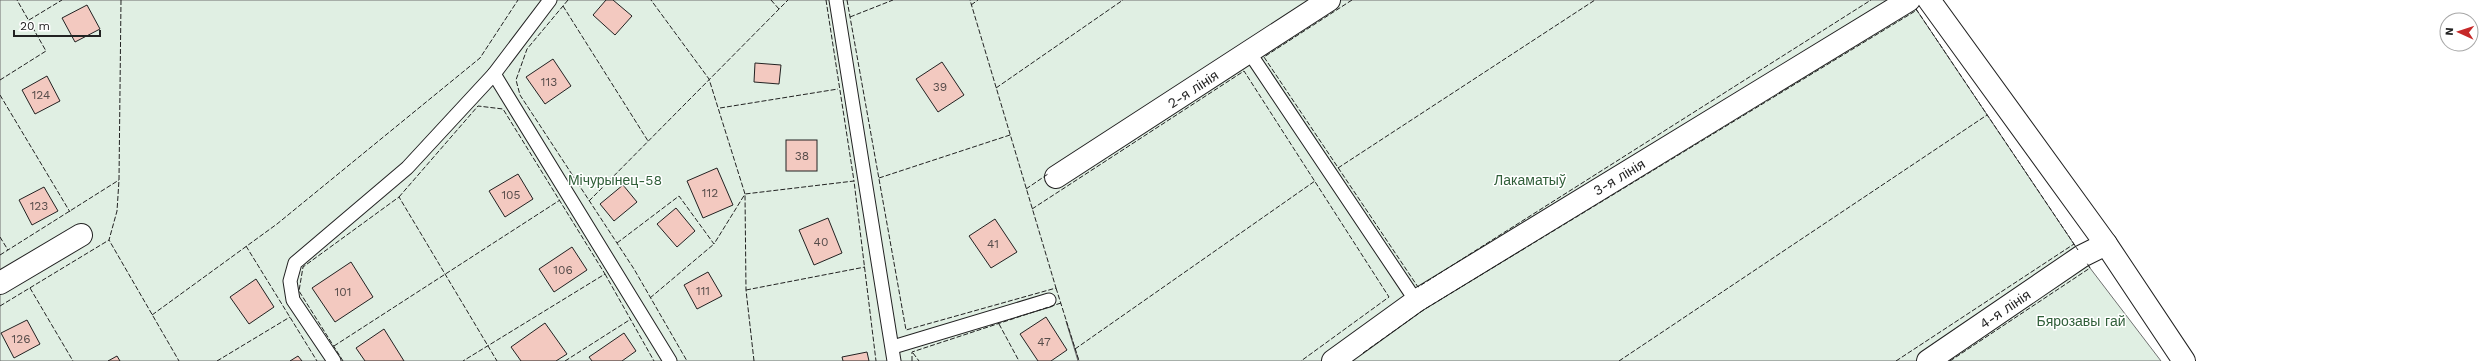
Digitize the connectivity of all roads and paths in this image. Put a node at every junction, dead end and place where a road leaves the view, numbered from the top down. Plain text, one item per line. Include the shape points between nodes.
1 (550, 0) edge
2 (836, 0) edge
3 (1329, 0) edge
4 (1908, 0) edge
5 (1929, 0) edge
6 (1248, 52) junction
7 (494, 74) junction
8 (1056, 177) dead end
9 (81, 235) dead end
10 (2106, 244) junction
11 (0, 283) edge
12 (1049, 300) dead end
13 (1416, 301) junction
14 (893, 347) junction
15 (334, 361) edge
16 (670, 361) edge
17 (894, 361) edge
18 (1333, 361) edge
19 (1928, 361) edge
20 (2184, 361) edge

1 - 7 lane
2 - 14 lane
3 - 6 street, 2-я лінія
4 - 13 street, 3-я лінія
5 - 10 street
6 - 8 street, 2-я лінія
6 - 13 lane
7 - 15 lane via 407,168 295,263 290,282 293,300
7 - 16 lane
9 - 11 street
10 - 19 street, 4-я лінія via 2082,256
10 - 20 street
12 - 14 lane
13 - 18 street, 3-я лінія
14 - 17 lane

